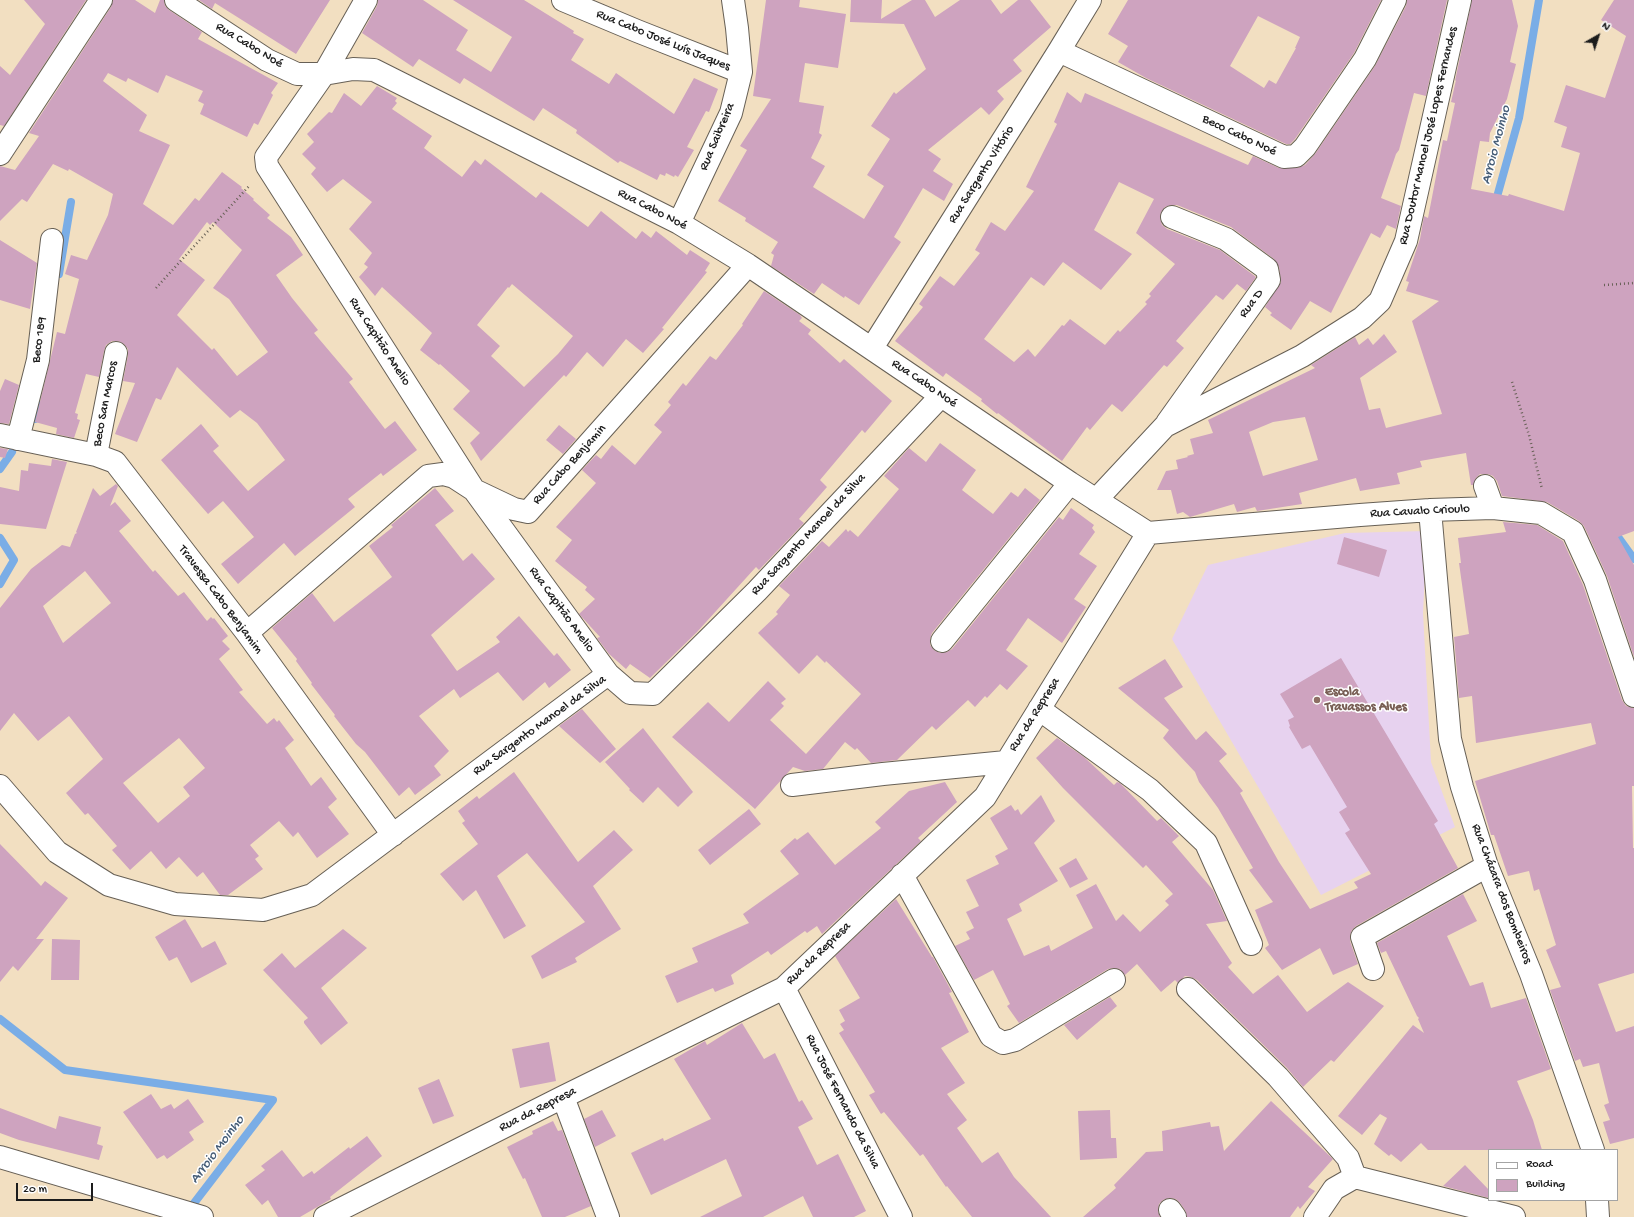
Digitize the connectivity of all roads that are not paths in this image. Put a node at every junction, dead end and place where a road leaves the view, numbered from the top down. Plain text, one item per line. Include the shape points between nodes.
1 (101, 0) edge
2 (176, 0) edge
3 (366, 0) edge
4 (563, 0) edge
5 (733, 0) edge
6 (1090, 0) edge
7 (1395, 0) edge
8 (1460, 0) edge
9 (1059, 52) junction
10 (741, 72) junction
11 (324, 74) junction
12 (0, 154) edge
13 (1172, 217) dead end
14 (679, 222) junction
15 (52, 240) dead end
16 (748, 265) junction
17 (872, 348) junction
18 (116, 353) dead end
19 (941, 396) junction
20 (1165, 426) junction
21 (9, 437) edge
22 (96, 455) junction
23 (1070, 483) junction
24 (1485, 486) dead end
25 (474, 490) junction
26 (1096, 500) junction
27 (1493, 508) junction
28 (1430, 510) junction
29 (1148, 533) junction
30 (246, 634) junction
31 (942, 641) dead end
32 (608, 674) junction
33 (1634, 696) edge
34 (1039, 709) junction
35 (1006, 762) junction
36 (792, 785) dead end
37 (0, 786) edge
38 (393, 835) junction
39 (1487, 866) junction
40 (902, 875) junction
41 (1251, 944) dead end
42 (1373, 969) dead end
43 (1114, 980) dead end
44 (784, 988) junction
45 (1188, 989) dead end
46 (563, 1097) junction
47 (1593, 1149) edge
48 (0, 1157) edge
49 (1355, 1177) junction
50 (1597, 1201) edge
51 (202, 1217) edge
52 (325, 1217) edge
53 (608, 1217) edge
54 (901, 1217) edge
55 (1315, 1217) edge
56 (1514, 1217) edge
57 (1598, 1217) edge

1 - 12 street
2 - 11 street, Rua Cabo Noé via 267,60 297,74
3 - 11 street
4 - 10 street, Rua Cabo José Luís Jaques
5 - 10 street, Rua Saibreira
6 - 9 street, Rua Sargento Vitório
7 - 9 street, Beco Cabo Noé via 1365,59 1296,156 1284,157
8 - 20 street, Rua Doutor Manoel José Lopes Fernandes via 1406,241 1380,301 1362,318 1302,356
9 - 17 street, Rua Sargento Vitório
10 - 14 street, Rua Saibreira via 731,113
11 - 14 street, Rua Cabo Noé via 353,68 374,70
11 - 25 street, Rua Capitão Anelio via 266,157 267,166
13 - 20 street, Rua D via 1226,239 1267,270 1270,280
14 - 16 street, Rua Cabo Noé
15 - 21 street, Beco 189 via 38,360
16 - 17 street, Rua Cabo Noé
16 - 25 street, Rua Cabo Benjamin via 528,512 514,509
17 - 19 street, Rua Cabo Noé
18 - 22 street, Beco San Marcos
19 - 23 street, Rua Cabo Noé
19 - 32 street, Rua Sargento Manoel da Silva via 757,591 653,694 630,693
20 - 26 street, Rua Doutor Manoel José Lopes Fernandes
21 - 22 street, Travessa Cabo Benjamim
22 - 30 street, Travessa Cabo Benjamim via 116,462
23 - 26 street, Rua Cabo Noé
23 - 31 street
24 - 27 street
25 - 30 street, Rua Cabo Benjamin via 454,477 443,474 428,476
25 - 32 street, Rua Capitão Anelio
26 - 29 street
27 - 28 street, Rua Cavalo Crioulo
27 - 33 street, Rua Cavalo Crioulo via 1542,513 1573,532 1595,580
28 - 29 street, Rua Cavalo Crioulo
28 - 39 street, Rua Chácara dos Bombeiros via 1450,739
29 - 34 street, Rua da Represa
30 - 38 street, Travessa Cabo Benjamim
32 - 38 street, Rua Sargento Manoel da Silva
34 - 35 street, Rua da Represa
34 - 41 street via 1150,790 1206,843
35 - 36 street
35 - 40 street, Rua da Represa via 985,797
37 - 38 street, Rua Sargento Manoel da Silva via 57,852 108,885 175,904 263,910 312,894
39 - 42 street via 1362,937
39 - 47 street, Rua Chácara dos Bombeiros via 1531,974
40 - 43 street via 991,1036 997,1040 1015,1040
40 - 44 street, Rua da Represa
44 - 46 street, Rua da Represa
44 - 54 street, Rua José Fernando da Silva
45 - 49 street via 1278,1077 1348,1158
46 - 52 street, Rua da Represa
46 - 53 street
48 - 51 street
49 - 55 street via 1334,1189
49 - 56 street
50 - 57 street

